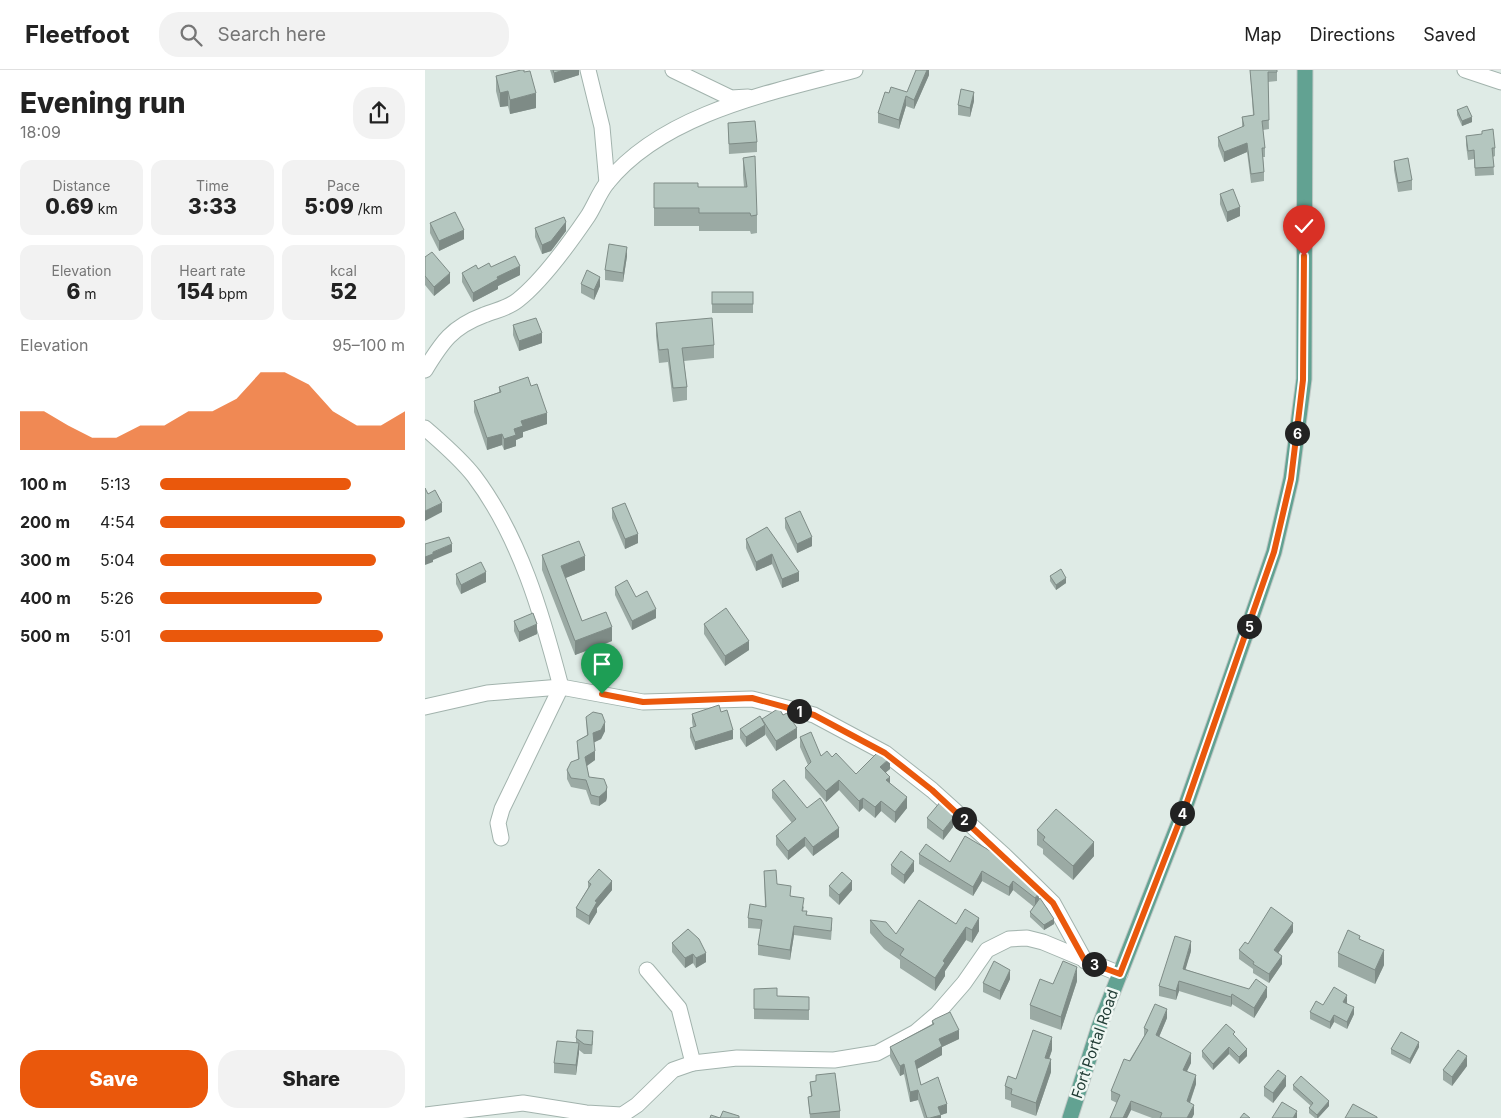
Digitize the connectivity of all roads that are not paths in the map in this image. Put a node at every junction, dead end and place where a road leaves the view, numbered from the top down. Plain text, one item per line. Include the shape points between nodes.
1 (587, 70) edge
2 (673, 70) edge
3 (855, 70) edge
4 (1305, 70) edge
5 (1465, 70) edge
6 (1501, 82) edge
7 (754, 97) junction
8 (607, 183) junction
9 (425, 370) edge
10 (425, 428) edge
11 (561, 687) junction
12 (425, 707) edge
13 (501, 838) dead end
14 (1085, 961) junction
15 (647, 970) dead end
16 (1120, 974) junction
17 (693, 1063) junction
18 (425, 1115) edge
19 (1070, 1118) edge

1 - 8 street via 602,127
2 - 7 street via 731,98
3 - 7 street
4 - 16 main road, Fort Portal Road via 1303,380 1291,479 1274,552 1250,622 1187,802
5 - 6 street
7 - 8 street via 682,125 635,154
8 - 9 street via 589,215 533,286 503,310 467,322 451,332
10 - 11 street via 473,476 497,512 531,584
11 - 12 street via 487,693
11 - 13 street via 502,809 498,823
11 - 14 street via 643,702 752,698 814,715 885,753 1004,855 1053,903
14 - 16 street
14 - 17 street via 1043,942 1027,938 1009,939 987,950 937,1014 916,1032 877,1053 834,1060 737,1058
15 - 17 street via 679,1008
16 - 19 main road, Fort Portal Road
17 - 18 street via 673,1070 622,1115 523,1103

